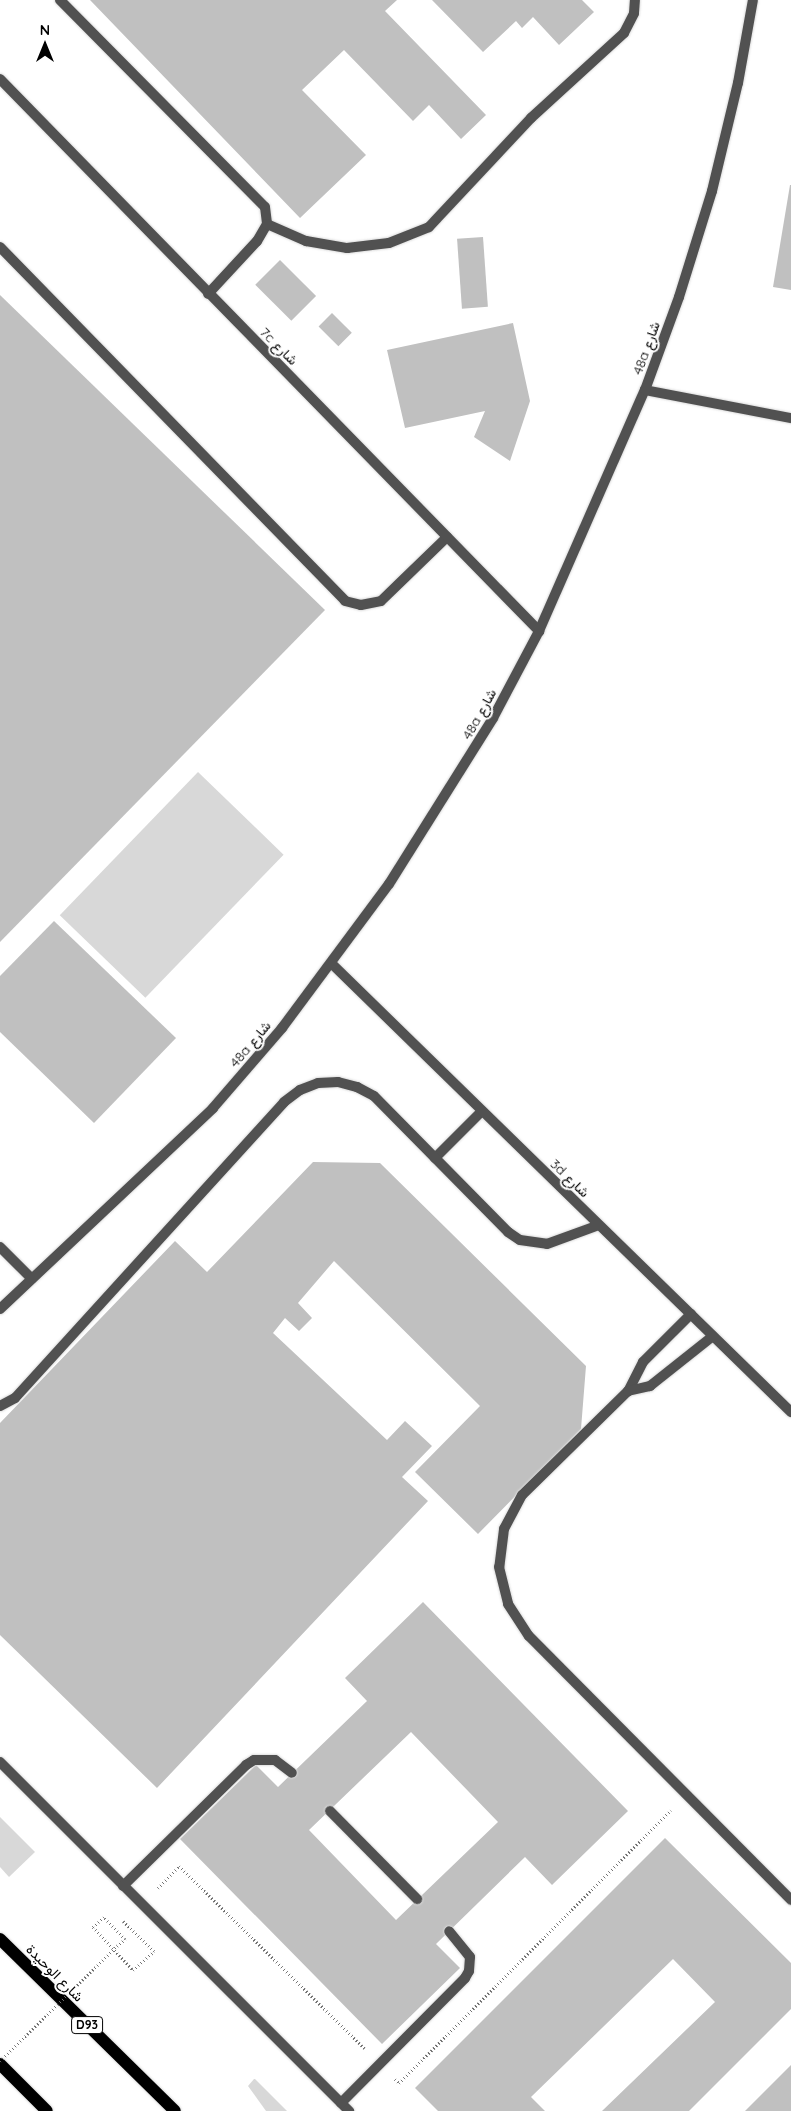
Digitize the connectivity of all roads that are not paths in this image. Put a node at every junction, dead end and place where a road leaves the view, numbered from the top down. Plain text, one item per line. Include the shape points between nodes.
1 (60, 0) edge
2 (635, 0) edge
3 (753, 0) edge
4 (0, 80) edge
5 (267, 224) junction
6 (0, 247) edge
7 (208, 294) junction
8 (645, 390) junction
9 (791, 418) edge
10 (447, 537) junction
11 (539, 631) junction
12 (331, 963) junction
13 (482, 1111) junction
14 (435, 1158) junction
15 (599, 1226) junction
16 (0, 1247) edge
17 (32, 1278) junction
18 (0, 1309) edge
19 (691, 1314) junction
20 (714, 1336) junction
21 (628, 1391) junction
22 (0, 1406) edge
23 (791, 1412) edge
24 (0, 1762) edge
25 (292, 1774) dead end
26 (330, 1811) dead end
27 (123, 1886) junction
28 (417, 1899) dead end
29 (791, 1900) edge
30 (449, 1931) dead end
31 (0, 1939) edge
32 (0, 2063) edge
33 (341, 2103) junction
34 (47, 2111) edge
35 (175, 2111) edge
36 (349, 2111) edge

1 - 5 street via 254,193 265,207
2 - 5 street via 634,14 624,33 537,113 428,227 389,243 348,248 306,241
3 - 8 street, 48a شارع via 738,84 712,191 679,297
4 - 7 street, 7c شارع
5 - 7 street via 258,241
6 - 10 street via 346,601 361,605 381,601
7 - 10 street, 7c شارع
8 - 9 street
8 - 11 street, 48a شارع
10 - 11 street, 7c شارع
11 - 12 street, 48a شارع via 444,802
12 - 13 street, 3d شارع
12 - 17 street, 48a شارع via 282,1028 213,1108
13 - 14 street
13 - 15 street, 3d شارع
14 - 15 street via 520,1240 547,1244
14 - 22 street via 374,1096 357,1086 338,1082 318,1083 300,1090 284,1102 15,1398
15 - 19 street, 3d شارع
16 - 17 street
17 - 18 street, 48a شارع
19 - 20 street, 3d شارع
19 - 21 street via 643,1362
20 - 21 street via 650,1386
20 - 23 street, 3d شارع
21 - 29 street via 522,1495 504,1529 499,1567 508,1604 529,1636
24 - 27 street
25 - 27 street via 275,1760 265,1758 246,1765
26 - 28 street
27 - 33 street
30 - 33 street via 470,1957 469,1972
31 - 35 main road, شارع الوحيدة / D93
32 - 34 main road
33 - 36 street

